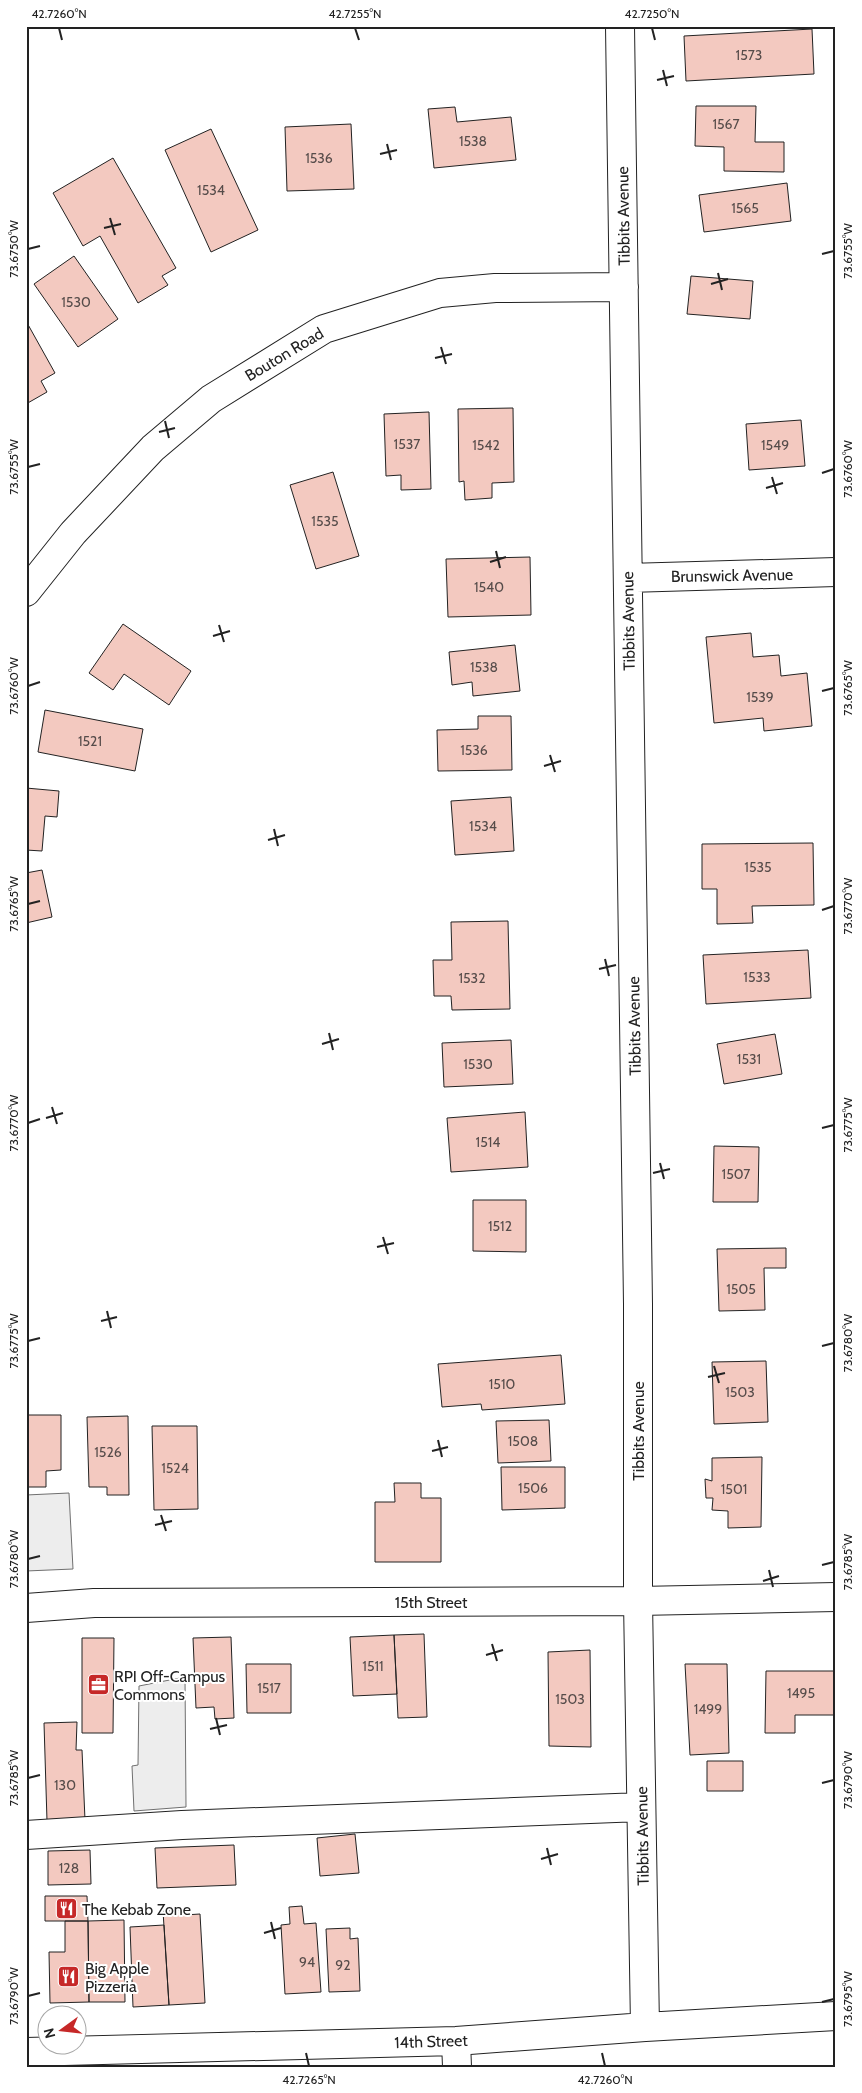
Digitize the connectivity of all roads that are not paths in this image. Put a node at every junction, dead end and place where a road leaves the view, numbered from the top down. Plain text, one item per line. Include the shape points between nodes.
1 (620, 26) edge
2 (624, 287) junction
3 (836, 572) edge
4 (628, 578) junction
5 (26, 592) edge
6 (836, 1597) edge
7 (638, 1601) junction
8 (26, 1608) edge
9 (641, 1808) junction
10 (26, 1834) edge
11 (836, 2016) edge
12 (645, 2026) junction
13 (26, 2052) edge
14 (456, 2054) edge

1 - 2 street, Tibbits Avenue
2 - 4 street, Tibbits Avenue
2 - 5 street, Bouton Road via 494,288 440,293 324,329 211,399 153,448 73,533
3 - 4 street, Brunswick Avenue
4 - 7 street, Tibbits Avenue via 638,1304
6 - 7 street, 15th Street
7 - 8 street, 15th Street via 94,1603
7 - 9 street, Tibbits Avenue
9 - 10 street via 191,1824
9 - 12 street, Tibbits Avenue
11 - 12 street, 14th Street
12 - 14 street, 14th Street
13 - 14 street, 14th Street

